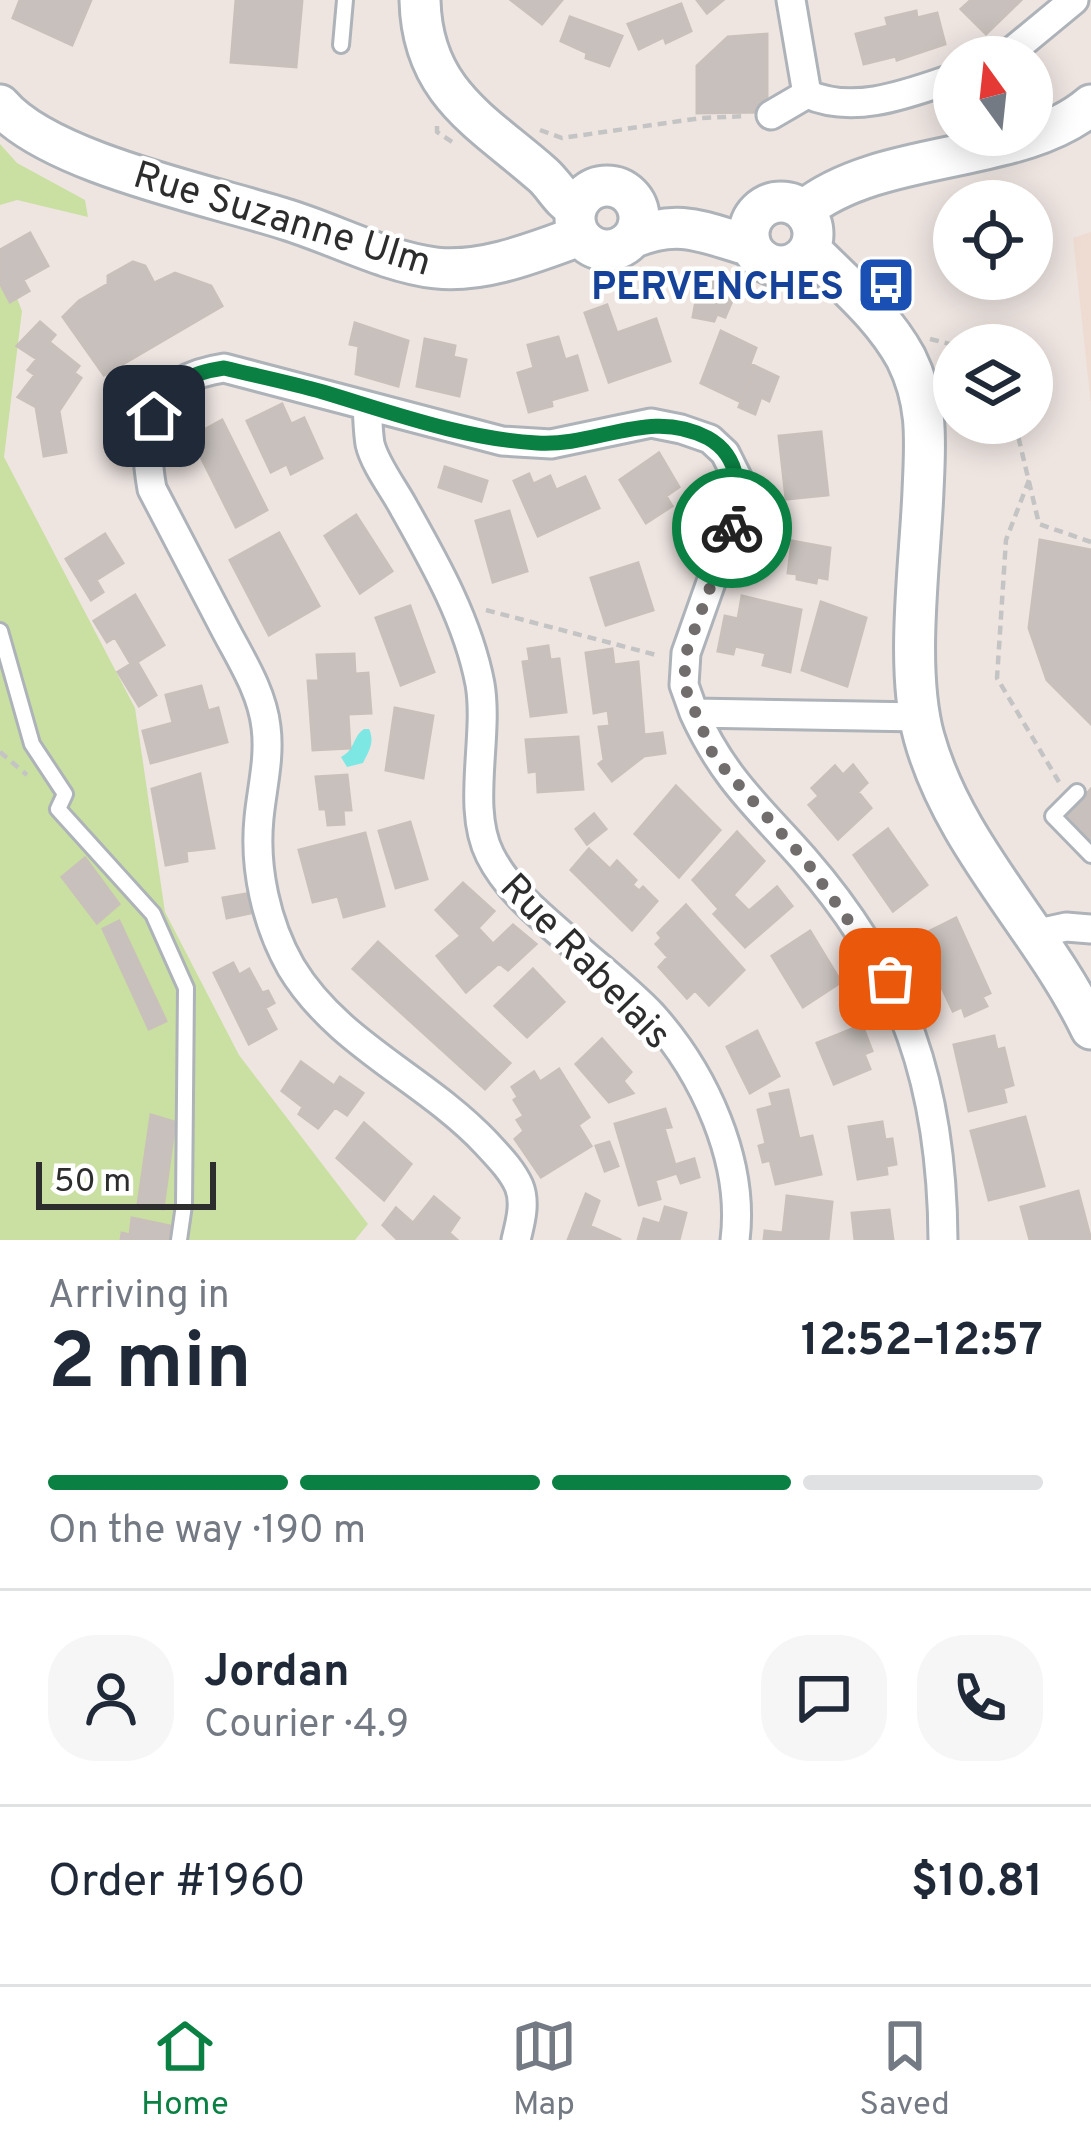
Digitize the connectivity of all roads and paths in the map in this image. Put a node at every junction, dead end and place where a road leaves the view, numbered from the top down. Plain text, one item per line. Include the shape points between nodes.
1 (345, 0) edge
2 (420, 0) edge
3 (791, 0) edge
4 (1074, 0) edge
5 (1030, 36) edge
6 (341, 45) dead end
7 (933, 84) edge
8 (807, 94) junction
9 (0, 105) edge
10 (1091, 105) edge
11 (437, 112) dead end
12 (771, 115) joint
13 (562, 138) dead end
14 (453, 143) dead end
15 (582, 212) junction
16 (634, 220) junction
17 (752, 233) junction
18 (803, 241) junction
19 (368, 407) junction
20 (1020, 444) edge
21 (1029, 480) junction
22 (1091, 542) edge
23 (451, 600) junction
24 (0, 631) edge
25 (685, 663) junction
26 (694, 713) junction
27 (920, 717) junction
28 (1073, 795) joint
29 (1091, 855) edge
30 (1091, 929) edge
31 (1034, 934) junction
32 (1091, 1029) edge
33 (179, 1240) edge
34 (516, 1240) edge
35 (734, 1240) edge
36 (943, 1240) edge

1 - 6 lane
2 - 15 main road via 432,59 450,92
3 - 8 street
4 - 5 street
7 - 8 street via 850,106
8 - 12 street
9 - 15 main road, Rue Suzanne Ulm via 60,146 436,268 507,260
10 - 18 main road via 1043,133 880,174
11 - 14 path via 437,132
12 - 13 path
15 - 16 main road via 610,185 620,188
15 - 16 main road via 589,244 607,250
16 - 17 main road via 671,214
17 - 18 main road via 756,256 775,267
17 - 18 main road via 768,205 779,202
18 - 27 main road via 882,352 924,460
19 - 23 street, Rue Rabelais via 371,447
19 - 25 street via 502,441 550,444 651,423 710,439 739,481 738,506
19 - 34 street via 224,368 190,373 165,394 150,422 146,457 152,489 256,689 267,764 260,880 291,966 346,1031 465,1121 507,1166 521,1190
20 - 21 path
21 - 22 path via 1039,524
21 - 28 path via 1006,540 997,678
23 - 25 path
23 - 35 street, Rue Rabelais via 479,682 478,817 487,850 504,880 653,1017 686,1065 730,1158
24 - 33 lane via 32,744 65,794 58,809 153,914 186,988
25 - 26 street
26 - 27 street
26 - 36 street via 714,757 806,861 890,979 933,1117
27 - 31 main road via 949,800
28 - 29 lane via 1053,816
30 - 31 street
31 - 32 main road

